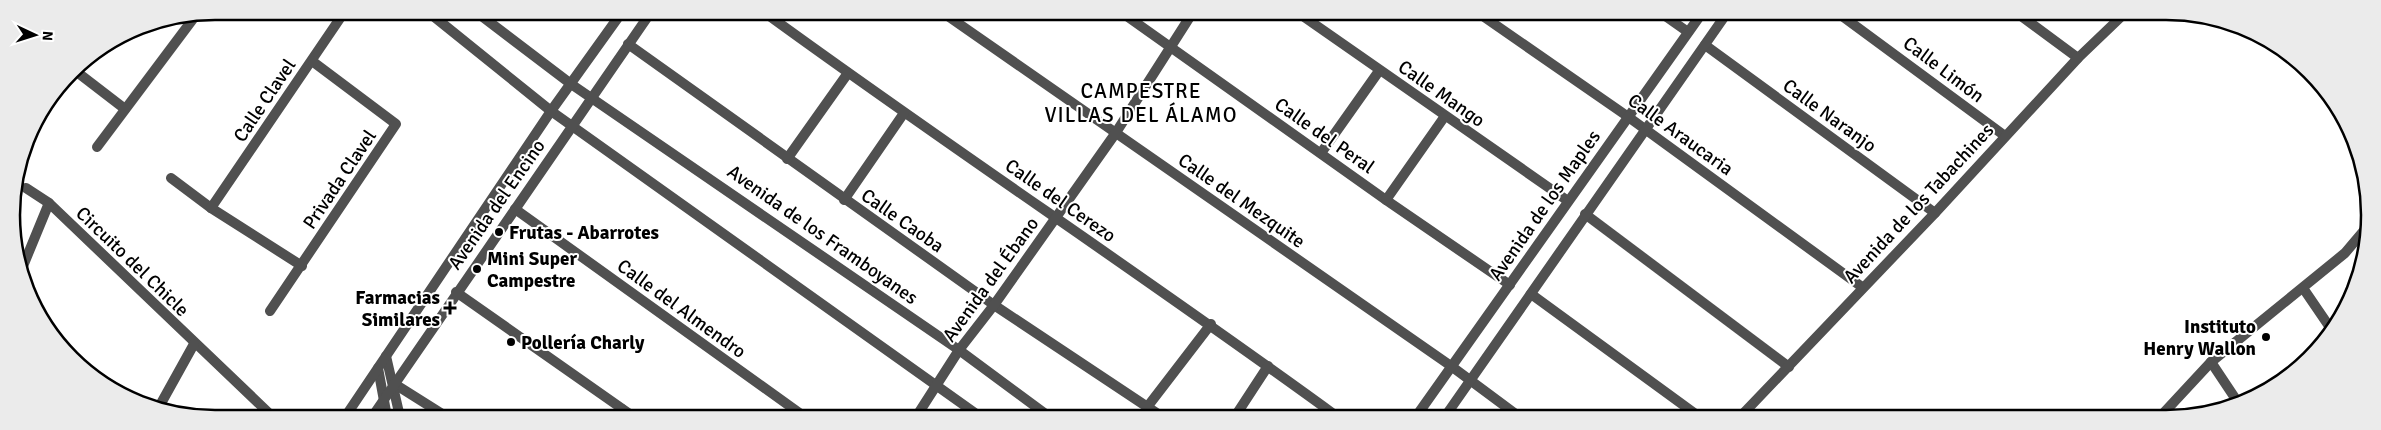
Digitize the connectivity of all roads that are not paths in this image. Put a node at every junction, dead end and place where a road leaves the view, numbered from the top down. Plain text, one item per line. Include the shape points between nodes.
1 (339, 20) edge
2 (438, 20) edge
3 (486, 20) edge
4 (616, 20) edge
5 (645, 20) edge
6 (775, 20) edge
7 (953, 20) edge
8 (1132, 20) edge
9 (1188, 20) edge
10 (1308, 20) edge
11 (1489, 20) edge
12 (1672, 20) edge
13 (1696, 20) edge
14 (1722, 20) edge
15 (1856, 20) edge
16 (2027, 20) edge
17 (2117, 20) edge
18 (191, 22) edge
19 (1688, 32) junction
20 (628, 44) junction
21 (1705, 45) junction
22 (1170, 47) junction
23 (2078, 58) junction
24 (312, 61) junction
25 (1379, 71) junction
26 (848, 73) junction
27 (80, 74) edge
28 (571, 84) junction
29 (591, 96) junction
30 (125, 109) junction
31 (551, 111) junction
32 (904, 113) junction
33 (1445, 116) junction
34 (1627, 116) junction
35 (572, 124) junction
36 (1646, 131) junction
37 (1115, 134) junction
38 (2005, 136) junction
39 (97, 147) dead end
40 (1321, 153) junction
41 (787, 159) junction
42 (171, 178) dead end
43 (26, 188) dead end
44 (844, 200) junction
45 (1386, 200) junction
46 (1568, 201) junction
47 (49, 203) junction
48 (211, 208) junction
49 (515, 209) junction
50 (1935, 213) junction
51 (1585, 214) junction
52 (1056, 218) junction
53 (2360, 236) edge
54 (26, 260) edge
55 (302, 266) junction
56 (1510, 285) junction
57 (1862, 287) junction
58 (2303, 288) junction
59 (456, 292) junction
60 (1531, 294) junction
61 (994, 305) junction
62 (270, 311) dead end
63 (1211, 324) junction
64 (2327, 324) edge
65 (194, 344) junction
66 (959, 350) junction
67 (386, 356) junction
68 (2211, 362) junction
69 (1268, 366) junction
70 (1451, 366) junction
71 (1789, 367) junction
72 (378, 368) junction
73 (1469, 380) junction
74 (393, 383) junction
75 (937, 387) junction
76 (384, 398) junction
77 (2235, 398) edge
78 (162, 402) edge
79 (1148, 406) junction
80 (265, 410) edge
81 (350, 410) edge
82 (376, 410) edge
83 (386, 410) edge
84 (399, 410) edge
85 (435, 410) edge
86 (615, 410) edge
87 (795, 410) edge
88 (921, 410) edge
89 (970, 410) edge
90 (1040, 410) edge
91 (1153, 410) edge
92 (1239, 410) edge
93 (1328, 410) edge
94 (1421, 410) edge
95 (1449, 410) edge
96 (1510, 410) edge
97 (1690, 410) edge
98 (1747, 410) edge
99 (2166, 410) edge

1 - 24 street, Calle Clavel
2 - 31 street
3 - 28 street, Avenida de los Framboyanes
4 - 28 street, Avenida del Encino
5 - 20 street, Avenida del Encino
6 - 26 street, Calle del Cerezo
7 - 37 street, Calle del Mezquite
8 - 22 street, Calle del Peral
9 - 22 street, Avenida del Ébano
10 - 25 street, Calle Mango
11 - 34 street, Calle Araucaria
12 - 19 street
13 - 19 street, Avenida de los Maples
14 - 21 street, Avenida de los Maples
15 - 38 street, Calle Limón
16 - 23 street
17 - 23 street, Avenida de los Tabachines
18 - 30 street
19 - 34 street, Avenida de los Maples
20 - 29 street, Avenida del Encino
20 - 41 street, Calle Caoba
21 - 36 street, Avenida de los Maples
21 - 50 street, Calle Naranjo
22 - 37 street, Avenida del Ébano
22 - 40 street, Calle del Peral
23 - 38 street, Avenida de los Tabachines
24 - 48 street, Calle Clavel
24 - 55 street, Privada Clavel via 396,124
25 - 33 street, Calle Mango
25 - 40 street
26 - 32 street, Calle del Cerezo
26 - 41 street
27 - 30 street
28 - 29 street, Avenida de los Framboyanes
28 - 31 street, Avenida del Encino
29 - 35 street, Avenida del Encino
29 - 66 street, Avenida de los Framboyanes
30 - 39 street
31 - 35 street
31 - 67 street, Avenida del Encino
32 - 44 street
32 - 52 street, Calle del Cerezo
33 - 45 street
33 - 46 street, Calle Mango
34 - 36 street, Calle Araucaria
34 - 46 street, Avenida de los Maples
35 - 49 street, Avenida del Encino
35 - 75 street
36 - 51 street, Avenida de los Maples
36 - 57 street, Calle Araucaria
37 - 52 street, Avenida del Ébano
37 - 70 street, Calle del Mezquite
38 - 50 street, Avenida de los Tabachines
40 - 45 street, Calle del Peral
41 - 44 street, Calle Caoba
42 - 48 street
43 - 47 street, Circuito del Chicle
44 - 61 street, Calle Caoba
45 - 56 street, Calle del Peral
46 - 56 street, Avenida de los Maples
47 - 54 street, Circuito del Chicle
47 - 65 street, Circuito del Chicle
48 - 55 street
49 - 59 street, Avenida del Encino
49 - 87 street, Calle del Almendro
50 - 57 street, Avenida de los Tabachines
51 - 60 street, Avenida de los Maples
51 - 71 street
52 - 61 street, Avenida del Ébano
52 - 63 street, Calle del Cerezo
53 - 58 street via 2345,253
55 - 62 street, Privada Clavel
56 - 70 street, Avenida de los Maples
57 - 71 street, Avenida de los Tabachines
58 - 64 street
58 - 68 street
59 - 74 street, Avenida del Encino
59 - 86 street
60 - 73 street, Avenida de los Maples
60 - 97 street
61 - 66 street, Avenida del Ébano
61 - 79 street, Calle Caoba
63 - 69 street, Calle del Cerezo
63 - 79 street
65 - 78 street, Circuito del Chicle
65 - 80 street, Circuito del Chicle
66 - 75 street, Avenida del Ébano
66 - 90 street, Avenida de los Framboyanes
67 - 72 street, Avenida del Encino
67 - 74 street
68 - 77 street
68 - 99 street
69 - 92 street
69 - 93 street, Calle del Cerezo
70 - 73 street, Calle del Mezquite
70 - 94 street, Avenida de los Maples
71 - 98 street, Avenida de los Tabachines
72 - 76 street
72 - 81 street, Avenida del Encino
73 - 95 street, Avenida de los Maples
73 - 96 street, Calle del Mezquite
74 - 76 street, Avenida del Encino
74 - 84 street
74 - 85 street
75 - 88 street, Avenida del Ébano
75 - 89 street
76 - 82 street, Avenida del Encino
76 - 83 street
79 - 91 street, Calle Caoba

